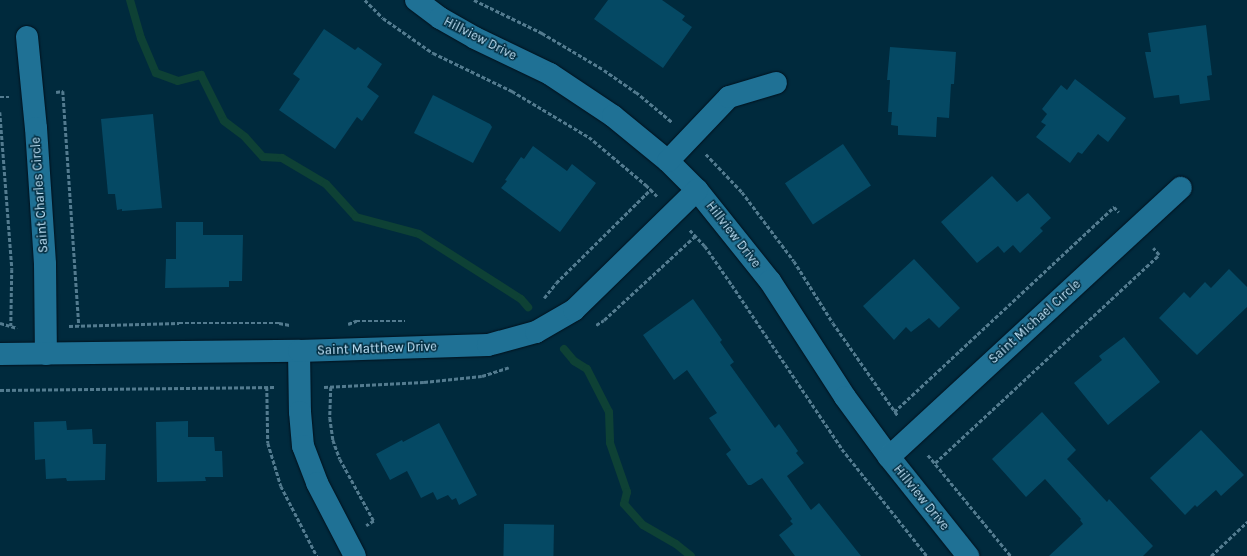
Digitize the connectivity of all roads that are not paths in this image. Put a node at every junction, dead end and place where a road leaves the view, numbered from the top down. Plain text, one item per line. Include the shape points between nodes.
1 (416, 0) edge
2 (27, 37) dead end
3 (776, 83) dead end
4 (668, 161) junction
5 (1182, 188) dead end
6 (697, 190) junction
7 (299, 351) junction
8 (0, 354) edge
9 (46, 354) junction
10 (888, 457) junction
11 (350, 547) edge
12 (968, 556) edge

1 - 4 street, Hillview Drive via 458,28 550,74 613,116
2 - 9 street, Saint Charles Circle via 44,248
3 - 4 street via 729,97
4 - 6 street, Hillview Drive
5 - 10 street, Saint Michael Circle
6 - 7 street, Saint Matthew Drive via 574,310 536,332 488,345
6 - 10 street, Hillview Drive via 770,281
7 - 9 street, Saint Matthew Drive
7 - 11 street via 303,446 317,483
8 - 9 street, Saint Matthew Drive
10 - 12 street, Hillview Drive

